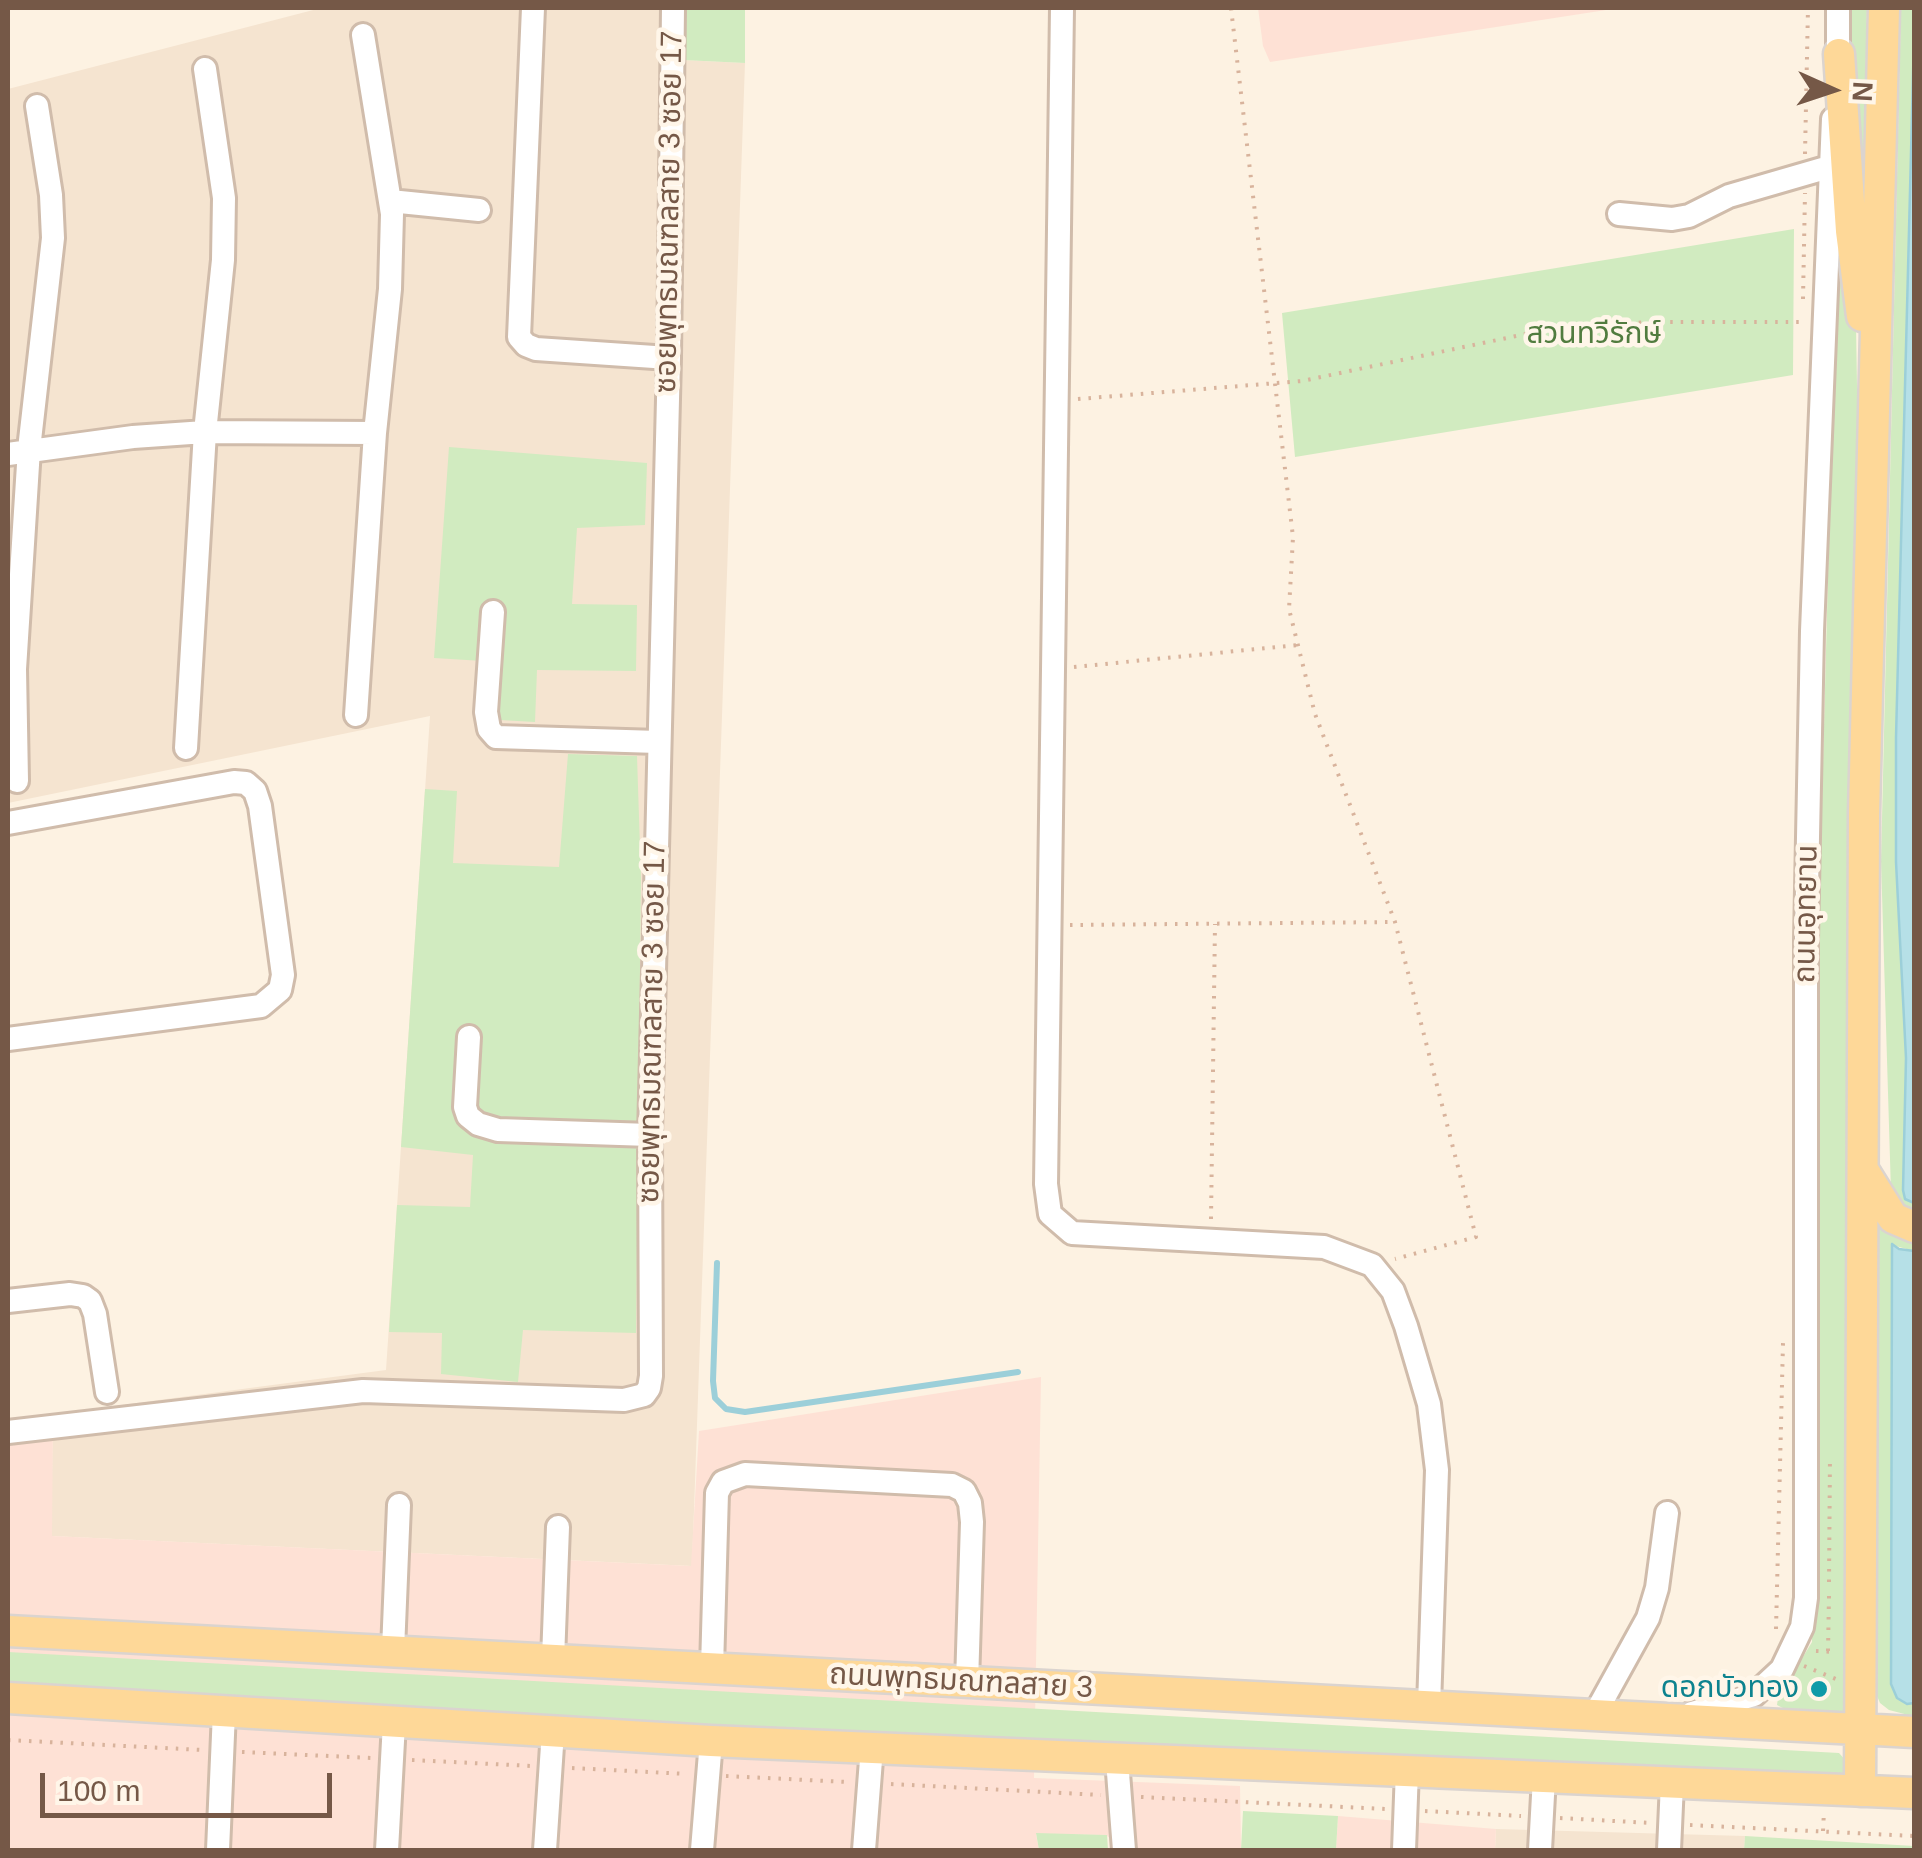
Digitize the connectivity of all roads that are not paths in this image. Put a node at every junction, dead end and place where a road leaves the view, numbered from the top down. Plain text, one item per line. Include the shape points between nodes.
1 (533, 8) edge
2 (673, 8) edge
3 (1062, 8) edge
4 (1838, 8) edge
5 (1884, 8) edge
6 (363, 35) dead end
7 (1839, 54) junction
8 (204, 69) dead end
9 (37, 106) dead end
10 (1829, 168) junction
11 (390, 201) junction
12 (479, 210) dead end
13 (1619, 214) dead end
14 (669, 358) junction
15 (1875, 413) junction
16 (205, 432) junction
17 (375, 433) junction
18 (18, 452) edge
19 (493, 612) dead end
20 (356, 715) dead end
21 (658, 742) junction
22 (186, 748) dead end
23 (17, 781) dead end
24 (8, 823) edge
25 (468, 1037) dead end
26 (8, 1039) edge
27 (650, 1134) junction
28 (1864, 1170) junction
29 (1914, 1227) edge
30 (8, 1302) edge
31 (107, 1392) dead end
32 (8, 1432) edge
33 (400, 1505) dead end
34 (1667, 1513) dead end
35 (558, 1527) dead end
36 (8, 1631) edge
37 (393, 1650) junction
38 (553, 1658) junction
39 (712, 1668) junction
40 (967, 1684) junction
41 (8, 1698) edge
42 (1429, 1706) junction
43 (224, 1712) junction
44 (1595, 1714) junction
45 (1649, 1717) junction
46 (394, 1723) junction
47 (1861, 1730) junction
48 (553, 1732) junction
49 (1914, 1732) edge
50 (710, 1740) junction
51 (872, 1747) junction
52 (1117, 1760) junction
53 (1407, 1770) junction
54 (1544, 1777) junction
55 (1672, 1783) junction
56 (1860, 1791) junction
57 (1914, 1793) edge
58 (218, 1850) edge
59 (387, 1850) edge
60 (544, 1850) edge
61 (702, 1850) edge
62 (864, 1850) edge
63 (1124, 1850) edge
64 (1404, 1850) edge
65 (1540, 1850) edge
66 (1669, 1850) edge

1 - 14 street via 519,337 536,349
2 - 14 street, ซอยพุทธมณฑลสาย 3 ซอย 17
3 - 42 street via 1050,1214 1072,1233 1324,1247 1372,1264 1406,1326 1438,1470
4 - 7 street, ถนนอุทยาน
5 - 15 main road, ถนนอุทยาน
6 - 11 street
7 - 10 street, ถนนอุทยาน
7 - 15 main road via 1851,231
8 - 16 street via 224,198
9 - 18 street via 53,238
10 - 13 street via 1729,196 1689,216
10 - 45 street, ถนนอุทยาน via 1806,940 1806,1598 1794,1648 1754,1695 1708,1710
11 - 12 street
11 - 17 street via 390,289
14 - 21 street, ซอยพุทธมณฑลสาย 3 ซอย 17
15 - 28 main road, ถนนอุทยาน via 1864,814
16 - 17 street
16 - 18 street
16 - 22 street
17 - 20 street
18 - 23 street
19 - 21 street via 486,712 496,737
21 - 27 street, ซอยพุทธมณฑลสาย 3 ซอย 17
24 - 26 street via 246,783 260,806 284,975 280,990 261,1006
25 - 27 street via 464,1107 478,1124
27 - 32 street, ซอยพุทธมณฑลสาย 3 ซอย 17 via 651,1376 644,1396 363,1391
28 - 29 main road via 1893,1218
28 - 47 main road, ถนนอุทยาน
30 - 31 street via 70,1294 90,1301
33 - 37 street
34 - 44 street via 1648,1618
35 - 38 street
36 - 37 main road, ถนนพุทธมณฑลสาย 3
37 - 38 main road, ถนนพุทธมณฑลสาย 3
38 - 39 main road, ถนนพุทธมณฑลสาย 3
39 - 40 main road, ถนนพุทธมณฑลสาย 3
39 - 40 street via 722,1482 745,1474 952,1485 964,1491 972,1522
40 - 42 main road, ถนนพุทธมณฑลสาย 3
41 - 43 main road
42 - 44 main road, ถนนพุทธมณฑลสาย 3
43 - 46 main road
43 - 58 street
44 - 45 main road, ถนนพุทธมณฑลสาย 3
45 - 47 main road, ถนนพุทธมณฑลสาย 3
46 - 48 main road
46 - 59 street
47 - 49 main road, ถนนพุทธมณฑลสาย 3
47 - 56 main road, ถนนอุทยาน
48 - 50 main road
48 - 60 street
50 - 51 main road
50 - 61 street
51 - 52 main road
51 - 62 street
52 - 53 main road
52 - 63 street
53 - 54 main road
53 - 64 street
54 - 55 main road
54 - 65 street
55 - 56 main road
55 - 66 street
56 - 57 main road

